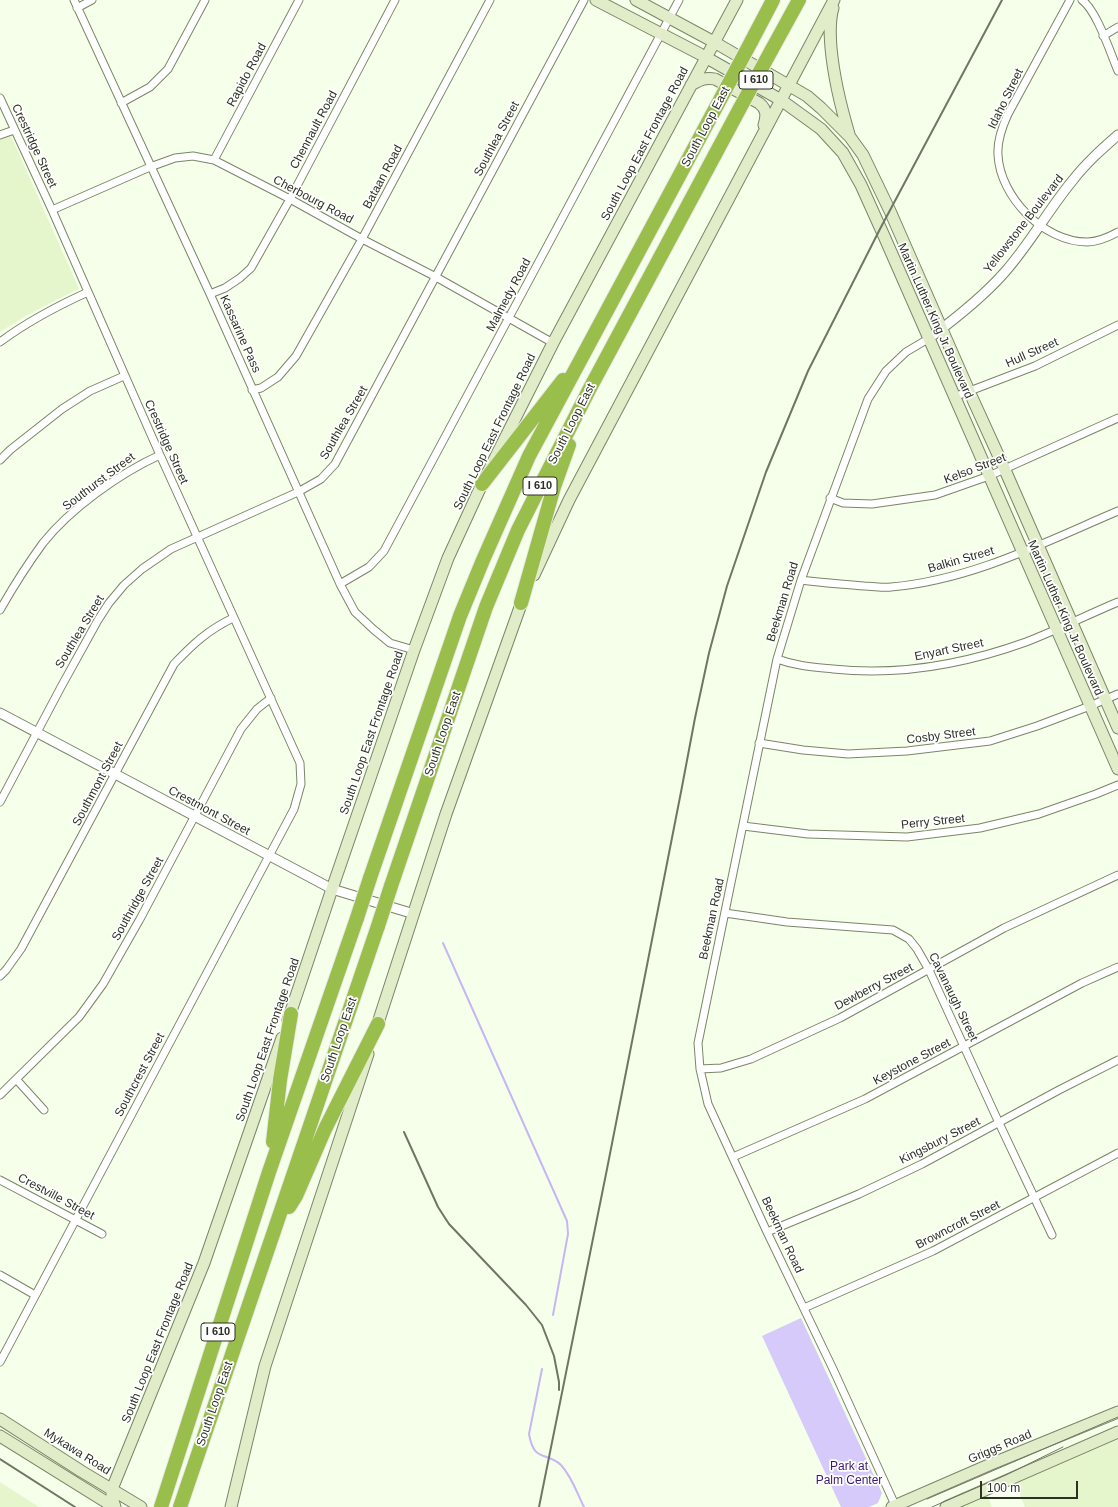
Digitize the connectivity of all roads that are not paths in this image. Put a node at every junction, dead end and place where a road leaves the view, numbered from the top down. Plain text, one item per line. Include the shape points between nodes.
1 (74, 0) edge
2 (92, 0) edge
3 (205, 0) edge
4 (299, 0) edge
5 (395, 0) edge
6 (490, 0) edge
7 (584, 0) edge
8 (596, 0) edge
9 (636, 0) edge
10 (679, 0) edge
11 (737, 0) edge
12 (773, 0) edge
13 (799, 0) edge
14 (834, 0) edge
15 (1070, 0) edge
16 (1082, 0) edge
17 (77, 8) junction
18 (669, 18) junction
19 (1118, 27) edge
20 (661, 34) junction
21 (1103, 36) junction
22 (714, 42) junction
23 (706, 58) junction
24 (1118, 71) edge
25 (790, 84) junction
26 (691, 85) junction
27 (0, 98) edge
28 (781, 100) junction
29 (121, 103) junction
30 (14, 130) junction
31 (0, 135) edge
32 (1118, 135) edge
33 (850, 137) junction
34 (214, 160) junction
35 (150, 167) junction
36 (875, 178) junction
37 (861, 185) junction
38 (735, 187) junction
39 (290, 199) junction
40 (52, 210) junction
41 (1041, 226) junction
42 (898, 229) junction
43 (1118, 232) edge
44 (884, 236) junction
45 (362, 239) junction
46 (436, 277) junction
47 (88, 292) junction
48 (210, 294) junction
49 (509, 318) junction
50 (1118, 325) edge
51 (942, 329) junction
52 (928, 339) junction
53 (0, 342) edge
54 (553, 343) junction
55 (587, 348) junction
56 (124, 376) junction
57 (252, 390) junction
58 (589, 390) junction
59 (968, 391) junction
60 (954, 397) junction
61 (1118, 418) edge
62 (160, 455) junction
63 (0, 460) edge
64 (1005, 470) junction
65 (989, 476) junction
66 (482, 484) junction
67 (298, 492) junction
68 (830, 498) junction
69 (1118, 511) edge
70 (197, 537) junction
71 (1037, 546) junction
72 (1022, 552) junction
73 (801, 580) junction
74 (340, 584) junction
75 (1118, 602) edge
76 (521, 603) junction
77 (0, 610) edge
78 (234, 618) junction
79 (1072, 622) junction
80 (1057, 628) junction
81 (414, 650) junction
82 (777, 659) junction
83 (1118, 694) edge
84 (271, 698) junction
85 (1106, 700) junction
86 (1090, 706) junction
87 (0, 713) edge
88 (1118, 728) edge
89 (36, 733) junction
90 (759, 743) junction
91 (1118, 769) edge
92 (115, 775) junction
93 (1118, 785) edge
94 (298, 797) joint
95 (0, 802) edge
96 (194, 817) junction
97 (744, 826) junction
98 (268, 856) junction
99 (1118, 875) edge
100 (332, 888) junction
101 (725, 913) junction
102 (414, 914) junction
103 (1118, 967) edge
104 (929, 970) junction
105 (0, 976) edge
106 (291, 1014) junction
107 (378, 1024) junction
108 (964, 1046) junction
109 (1118, 1060) edge
110 (700, 1069) junction
111 (16, 1079) junction
112 (0, 1095) edge
113 (44, 1110) dead end
114 (999, 1123) junction
115 (1118, 1152) edge
116 (733, 1157) junction
117 (269, 1172) junction
118 (0, 1180) edge
119 (1035, 1197) junction
120 (76, 1220) junction
121 (276, 1227) junction
122 (767, 1232) junction
123 (102, 1234) dead end
124 (1052, 1236) dead end
125 (0, 1275) edge
126 (35, 1295) junction
127 (804, 1308) junction
128 (0, 1362) edge
129 (1118, 1412) edge
130 (0, 1419) edge
131 (1118, 1432) edge
132 (0, 1436) edge
133 (112, 1489) junction
134 (181, 1504) edge
135 (894, 1506) edge
136 (114, 1507) edge
137 (141, 1507) edge
138 (161, 1507) edge
139 (231, 1507) edge
140 (946, 1507) edge

1 - 17 street, Kassarine Pass
2 - 17 street
3 - 29 street via 168,69 150,87
4 - 34 street, Rapido Road
5 - 39 street, Chennault Road
6 - 45 street, Bataan Road
7 - 46 street, Southlea Street
8 - 20 main road, Martin Luther King Jr Boulevard
9 - 18 main road, Martin Luther King Jr Boulevard
10 - 18 street, Malmedy Road
11 - 22 main road, South Loop East Frontage Road
12 - 55 highway, South Loop East / I 610, bridge
13 - 58 highway, South Loop East / I 610, bridge
14 - 25 main road
14 - 33 main road via 830,32 833,72
15 - 41 street, Idaho Street via 1008,114 999,140 1000,169 1008,192 1015,203
16 - 21 street via 1090,8
17 - 29 street, Kassarine Pass
18 - 20 street, Malmedy Road
18 - 22 main road, Martin Luther King Jr Boulevard
19 - 21 street
20 - 23 main road, Martin Luther King Jr Boulevard
20 - 49 street, Malmedy Road
21 - 24 street
22 - 23 main road, South Loop East Frontage Road
22 - 25 main road, Martin Luther King Jr Boulevard
23 - 26 main road, South Loop East Frontage Road
23 - 28 main road, Martin Luther King Jr Boulevard
25 - 28 main road
25 - 33 main road, Martin Luther King Jr Boulevard via 821,108
26 - 38 main road via 701,79 715,79 764,106 765,124 738,173
26 - 54 main road, South Loop East Frontage Road
27 - 30 street, Crestridge Street
28 - 37 main road, Martin Luther King Jr Boulevard via 821,129 843,153
28 - 38 main road
29 - 35 street, Kassarine Pass
30 - 31 street
30 - 40 street, Crestridge Street
32 - 41 street, Yellowstone Boulevard via 1072,180
33 - 36 main road, Martin Luther King Jr Boulevard
34 - 35 street, Cherbourg Road via 193,156 175,158
34 - 39 street, Cherbourg Road
35 - 40 street, Cherbourg Road
35 - 48 street, Kassarine Pass
36 - 37 main road
36 - 42 main road, Martin Luther King Jr Boulevard
37 - 44 main road, Martin Luther King Jr Boulevard
38 - 76 main road via 569,500
39 - 45 street, Cherbourg Road
39 - 48 street, Chennault Road via 251,268 225,288
40 - 47 street, Crestridge Street
41 - 43 street, Idaho Street via 1078,242 1100,240
41 - 51 street, Yellowstone Boulevard via 1004,273
42 - 44 main road
42 - 51 main road, Martin Luther King Jr Boulevard
44 - 52 main road, Martin Luther King Jr Boulevard
45 - 46 street, Cherbourg Road
45 - 57 street, Bataan Road via 296,356 278,377 261,388
46 - 49 street, Cherbourg Road
46 - 67 street, Southlea Street via 335,464 321,479
47 - 53 street via 58,306
47 - 56 street, Crestridge Street
48 - 57 street, Kassarine Pass
49 - 54 street, Cherbourg Road
49 - 74 street, Malmedy Road via 384,552 369,567
50 - 59 street, Hull Street via 1036,366
51 - 52 street, Yellowstone Boulevard
51 - 59 main road, Martin Luther King Jr Boulevard
52 - 60 main road, Martin Luther King Jr Boulevard
52 - 68 street, Beekman Road via 906,352 886,371 868,399
54 - 66 main road, South Loop East Frontage Road
55 - 66 highway
55 - 117 highway, South Loop East / I 610, bridge via 529,456 455,630
56 - 62 street, Crestridge Street
56 - 63 street via 90,391 62,409
57 - 67 street, Kassarine Pass
58 - 76 highway via 554,487
58 - 121 highway, South Loop East / I 610, bridge via 518,530 486,607
59 - 60 street, Hull Street
59 - 64 main road, Martin Luther King Jr Boulevard
60 - 65 main road, Martin Luther King Jr Boulevard
61 - 64 street, Kelso Street
62 - 70 street, Crestridge Street
62 - 77 street, Southurst Street via 143,462 75,511 44,542 14,584
64 - 65 street, Kelso Street
64 - 71 main road, Martin Luther King Jr Boulevard
65 - 68 street, Kelso Street via 935,495 872,504 843,503
65 - 72 main road, Martin Luther King Jr Boulevard
66 - 81 main road, South Loop East Frontage Road via 448,558
67 - 70 street, Southlea Street
67 - 74 street, Kassarine Pass
68 - 73 street, Beekman Road
69 - 71 street, Balkin Street
70 - 78 street, Crestridge Street
70 - 89 street, Southlea Street via 171,549 142,569 109,603
71 - 72 street, Balkin Street
71 - 79 main road, Martin Luther King Jr Boulevard
72 - 73 street, Balkin Street via 962,574 890,587 826,584
72 - 80 main road, Martin Luther King Jr Boulevard
73 - 82 street, Beekman Road
74 - 81 street, Kassarine Pass via 355,612 373,630 390,643
75 - 79 street, Enyart Street
76 - 102 main road via 446,814
78 - 84 street, Crestridge Street
78 - 92 street, Southmont Street via 194,643 174,664
79 - 80 street, Enyart Street
79 - 85 main road, Martin Luther King Jr Boulevard
80 - 82 street, Enyart Street via 1026,642 975,658 918,669 857,672 793,665
80 - 86 main road, Martin Luther King Jr Boulevard
81 - 100 main road, South Loop East Frontage Road
82 - 90 street, Beekman Road
83 - 85 street, Cosby Street
84 - 94 street, Crestridge Street via 300,763 301,784
84 - 96 street, Southridge Street via 257,709 241,729
85 - 86 street, Cosby Street
85 - 88 main road, Martin Luther King Jr Boulevard
86 - 90 street, Cosby Street via 990,741 907,751 848,754
86 - 91 main road, Martin Luther King Jr Boulevard
87 - 89 street, Crestmont Street
89 - 92 street, Crestmont Street
89 - 95 street, Southlea Street
90 - 97 street, Beekman Road
92 - 96 street, Crestmont Street
92 - 105 street, Southmont Street via 21,949
93 - 97 street, Perry Street via 1040,814 980,828 907,837 808,834
94 - 98 street, Southcrest Street
96 - 98 street, Crestmont Street
96 - 111 street, Southridge Street via 104,984 79,1017
97 - 101 street, Beekman Road
98 - 100 street, Crestmont Street
98 - 120 street, Southcrest Street
99 - 104 street, Dewberry Street via 1004,928
100 - 102 street, Crestmont Street
100 - 106 main road, South Loop East Frontage Road
101 - 104 street, Cavanaugh Street via 787,922 893,930 909,939
101 - 110 street, Beekman Road via 698,1043
102 - 107 main road
103 - 108 street, Keystone Street via 1082,983
104 - 108 street, Cavanaugh Street
104 - 110 street, Dewberry Street via 840,1018 751,1060 721,1068
106 - 117 highway
106 - 133 main road, South Loop East Frontage Road via 204,1263
107 - 121 highway via 325,1129 296,1196
107 - 139 main road via 265,1366
108 - 114 street, Cavanaugh Street
108 - 116 street, Keystone Street via 864,1099
109 - 114 street, Kingsbury Street
110 - 116 street, Beekman Road via 708,1104
111 - 112 street, Southridge Street
111 - 113 street
114 - 119 street, Cavanaugh Street
114 - 122 street, Kingsbury Street via 859,1194
115 - 119 street, Browncroft Street
116 - 122 street, Beekman Road
117 - 138 highway, South Loop East / I 610
118 - 120 street, Crestville Street
119 - 124 street, Cavanaugh Street
119 - 127 street, Browncroft Street via 933,1251
120 - 123 street, Crestville Street
120 - 126 street, Southcrest Street
121 - 134 highway, South Loop East / I 610
122 - 127 street, Beekman Road
125 - 126 street
126 - 128 street, Southcrest Street
127 - 135 street, Beekman Road
129 - 135 main road, Griggs Road
130 - 133 main road, Mykawa Road
131 - 140 main road
132 - 136 main road
133 - 136 main road
133 - 137 main road, Mykawa Road

